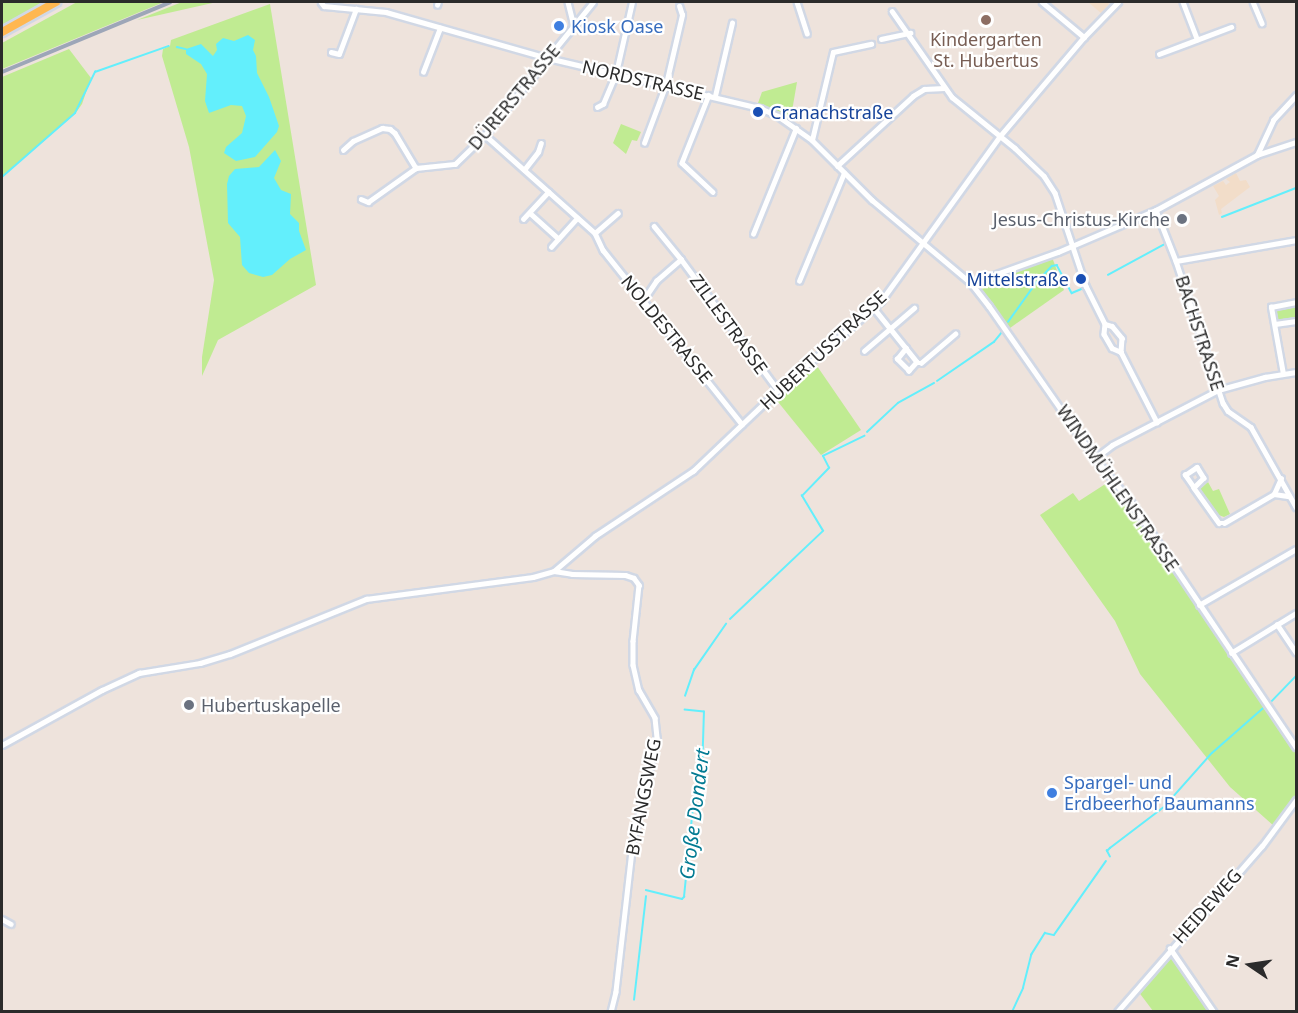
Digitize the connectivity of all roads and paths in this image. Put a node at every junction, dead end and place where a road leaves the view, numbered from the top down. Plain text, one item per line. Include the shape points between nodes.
1 (56, 2) edge
2 (321, 2) edge
3 (568, 2) edge
4 (593, 2) edge
5 (632, 2) edge
6 (797, 2) edge
7 (1042, 2) edge
8 (1118, 2) edge
9 (1183, 2) edge
10 (1253, 2) edge
11 (679, 6) dead end
12 (356, 9) junction
13 (892, 11) dead end
14 (732, 23) dead end
15 (1262, 23) dead end
16 (574, 26) junction
17 (1231, 27) dead end
18 (440, 28) junction
19 (2, 32) edge
20 (807, 33) dead end
21 (910, 33) junction
22 (1084, 37) junction
23 (881, 39) dead end
24 (1197, 39) junction
25 (872, 44) dead end
26 (331, 52) dead end
27 (1159, 54) dead end
28 (548, 58) junction
29 (423, 72) dead end
30 (616, 73) junction
31 (666, 84) junction
32 (944, 88) junction
33 (1296, 94) edge
34 (709, 95) junction
35 (715, 96) junction
36 (597, 107) dead end
37 (796, 128) junction
38 (485, 135) junction
39 (1000, 136) junction
40 (812, 140) junction
41 (541, 142) dead end
42 (1296, 142) edge
43 (644, 143) dead end
44 (343, 150) dead end
45 (1257, 155) junction
46 (837, 166) junction
47 (416, 168) junction
48 (524, 170) junction
49 (844, 173) junction
50 (548, 192) junction
51 (713, 192) dead end
52 (361, 199) dead end
53 (1156, 210) junction
54 (530, 213) junction
55 (618, 213) dead end
56 (577, 218) junction
57 (523, 219) dead end
58 (654, 226) dead end
59 (595, 234) junction
60 (753, 234) dead end
61 (558, 238) junction
62 (1296, 240) edge
63 (922, 245) junction
64 (1073, 245) junction
65 (550, 247) dead end
66 (681, 259) junction
67 (1176, 261) junction
68 (799, 281) dead end
69 (971, 284) junction
70 (644, 299) junction
71 (1296, 302) edge
72 (873, 307) junction
73 (914, 308) dead end
74 (1296, 321) edge
75 (1105, 324) junction
76 (1275, 324) junction
77 (890, 329) junction
78 (954, 334) dead end
79 (906, 348) junction
80 (864, 351) dead end
81 (1121, 352) junction
82 (917, 363) junction
83 (1296, 372) edge
84 (1283, 374) junction
85 (778, 390) junction
86 (1218, 390) junction
87 (1157, 422) junction
88 (742, 424) junction
89 (1095, 458) junction
90 (1281, 478) junction
91 (1194, 488) junction
92 (1274, 494) junction
93 (1292, 498) junction
94 (1296, 507) edge
95 (1296, 549) edge
96 (565, 562) junction
97 (554, 571) junction
98 (572, 574) junction
99 (1200, 605) junction
100 (1296, 613) edge
101 (1277, 624) junction
102 (1296, 652) edge
103 (1232, 653) junction
104 (2, 745) edge
105 (1296, 747) edge
106 (1296, 800) edge
107 (2, 920) edge
108 (11, 924) dead end
109 (1170, 948) junction
110 (611, 1011) edge
111 (1117, 1011) edge
112 (1214, 1011) edge

1 - 19 main road
2 - 12 street, NORDSTRASSE via 324,6
3 - 16 street
4 - 16 street, DÜRERSTRASSE
5 - 30 street
6 - 20 street
7 - 22 street
8 - 22 street, HUBERTUSSTRASSE
9 - 24 street
10 - 15 street
11 - 31 street via 682,15
12 - 18 street, NORDSTRASSE via 386,12
12 - 26 street via 339,54
13 - 21 street
14 - 35 street
16 - 28 street, DÜRERSTRASSE
17 - 24 street
18 - 28 street, NORDSTRASSE
18 - 29 street
21 - 23 street
21 - 32 street
22 - 39 street, HUBERTUSSTRASSE
24 - 27 street
25 - 40 street via 833,52
28 - 30 street, NORDSTRASSE
28 - 38 street, DÜRERSTRASSE
30 - 31 street, NORDSTRASSE
30 - 36 street via 603,104
31 - 34 street, NORDSTRASSE
31 - 43 street
32 - 39 street
32 - 46 street via 924,89 913,96
33 - 45 street via 1273,120
34 - 35 street, NORDSTRASSE
34 - 51 street via 682,163
35 - 37 street, NORDSTRASSE via 760,108
37 - 40 street, NORDSTRASSE
37 - 60 street
38 - 47 street, DÜRERSTRASSE via 455,164
38 - 48 street, NOLDESTRASSE
39 - 63 street, HUBERTUSSTRASSE
39 - 64 street via 1044,176 1060,204
40 - 46 street, NORDSTRASSE
41 - 48 street
42 - 45 street
44 - 47 street via 353,141 390,129
45 - 53 street
46 - 49 street, NORDSTRASSE
47 - 52 street via 368,202
48 - 50 street, NOLDESTRASSE
49 - 63 street, NORDSTRASSE
49 - 68 street
50 - 54 street
50 - 56 street, NOLDESTRASSE
53 - 64 street
53 - 67 street, BACHSTRASSE
54 - 57 street
54 - 61 street
55 - 59 street
56 - 59 street, NOLDESTRASSE
56 - 61 street
58 - 66 street, ZILLESTRASSE
59 - 70 street, NOLDESTRASSE via 603,250
61 - 65 street
62 - 67 street
63 - 69 street, WINDMÜHLENSTRASSE
63 - 72 street, HUBERTUSSTRASSE
64 - 69 street
64 - 75 street via 1086,286
66 - 70 street, ZILLESTRASSE via 656,280
66 - 85 street, ZILLESTRASSE
67 - 86 street, BACHSTRASSE
69 - 89 street, WINDMÜHLENSTRASSE via 1021,348
70 - 88 street, NOLDESTRASSE
71 - 76 street via 1271,307
72 - 77 street
72 - 85 street, HUBERTUSSTRASSE
73 - 77 street
74 - 76 street
75 - 81 street via 1104,334 1112,348
75 - 81 street via 1122,338
76 - 84 street
77 - 79 street
77 - 80 street
78 - 82 street
79 - 82 street
79 - 82 street via 897,359 908,370
81 - 87 street
83 - 84 street
84 - 86 street
85 - 88 street, HUBERTUSSTRASSE
86 - 87 street
86 - 90 street, BACHSTRASSE via 1228,411 1251,427
87 - 89 street
88 - 96 street, HUBERTUSSTRASSE via 693,471 595,536
89 - 99 street, WINDMÜHLENSTRASSE via 1132,503
90 - 92 street
90 - 93 street, BACHSTRASSE
91 - 91 street via 1204,478 1197,467 1185,475
91 - 92 street via 1219,523
92 - 93 street via 1284,493
93 - 94 street, BACHSTRASSE
95 - 99 street
96 - 97 street, HUBERTUSSTRASSE
96 - 98 street
97 - 98 street, BYFANGSWEG
97 - 104 street via 366,599 230,654 139,673
98 - 110 street, BYFANGSWEG via 625,575 637,581 633,665 639,690 656,725 656,744 633,842
99 - 103 street, WINDMÜHLENSTRASSE
100 - 101 street
101 - 102 street
101 - 103 street
103 - 105 street, WINDMÜHLENSTRASSE
106 - 109 street, HEIDEWEG via 1262,846
107 - 108 street
109 - 111 street, HEIDEWEG
109 - 112 street

